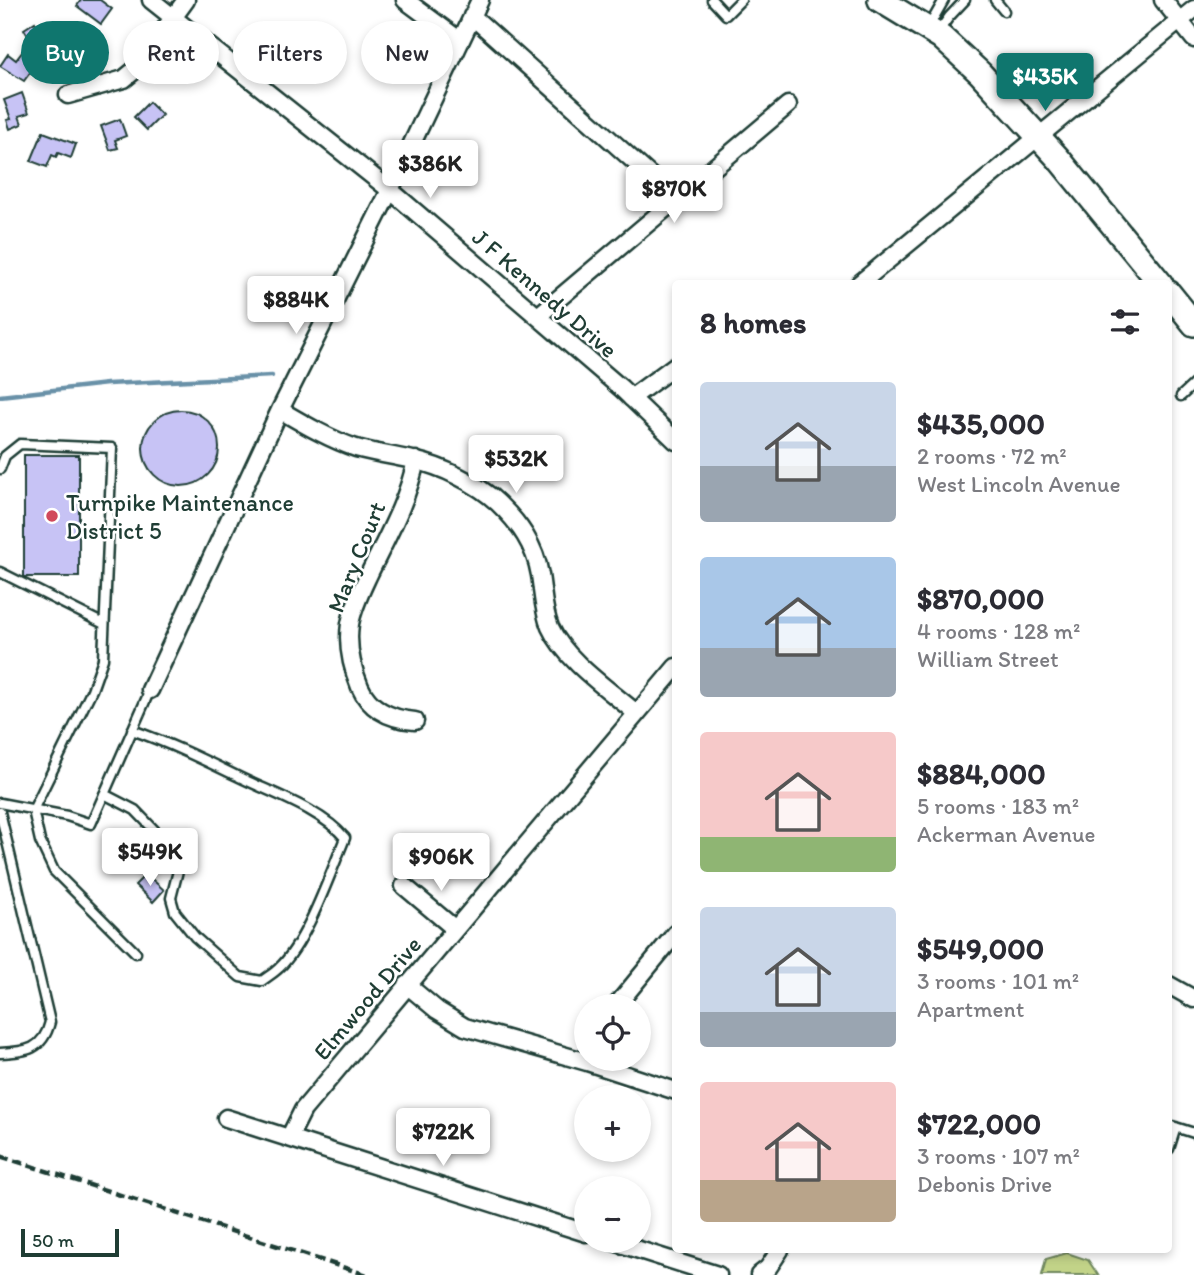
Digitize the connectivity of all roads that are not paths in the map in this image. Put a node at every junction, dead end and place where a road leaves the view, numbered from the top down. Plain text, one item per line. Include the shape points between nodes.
1 (151, 0) edge
2 (186, 0) edge
3 (405, 0) edge
4 (480, 0) edge
5 (712, 0) edge
6 (741, 0) edge
7 (880, 0) edge
8 (944, 0) edge
9 (965, 0) edge
10 (995, 0) edge
11 (1163, 0) edge
12 (1194, 9) edge
13 (1004, 11) dead end
14 (472, 16) junction
15 (173, 18) junction
16 (1179, 20) junction
17 (933, 31) junction
18 (1194, 38) edge
19 (459, 40) junction
20 (68, 95) dead end
21 (788, 105) dead end
22 (1039, 138) junction
23 (390, 190) junction
24 (674, 201) junction
25 (864, 280) edge
26 (1158, 280) edge
27 (1172, 297) edge
28 (538, 316) junction
29 (1194, 324) edge
30 (672, 368) edge
31 (1194, 384) edge
32 (1181, 396) dead end
33 (631, 398) junction
34 (280, 411) junction
35 (672, 437) edge
36 (416, 460) junction
37 (0, 469) edge
38 (0, 572) edge
39 (104, 624) junction
40 (672, 672) edge
41 (150, 690) joint
42 (636, 713) junction
43 (415, 722) dead end
44 (132, 730) junction
45 (104, 794) junction
46 (0, 803) edge
47 (33, 810) junction
48 (0, 812) edge
49 (404, 886) dead end
50 (455, 929) junction
51 (672, 938) edge
52 (136, 953) dead end
53 (407, 985) junction
54 (1172, 987) edge
55 (627, 994) edge
56 (1194, 999) edge
57 (3, 1053) edge
58 (574, 1056) edge
59 (619, 1071) edge
60 (672, 1090) edge
61 (226, 1118) dead end
62 (1172, 1126) edge
63 (1194, 1133) edge
64 (289, 1138) junction
65 (574, 1229) edge
66 (649, 1253) edge
67 (778, 1253) edge
68 (718, 1275) edge
69 (759, 1275) edge

1 - 15 street, J F Kennedy Drive
2 - 15 street
3 - 19 street
4 - 14 street
5 - 6 lane via 726,15
7 - 17 street
8 - 17 lane
9 - 17 lane
10 - 13 lane
11 - 16 street
12 - 16 street
14 - 19 street
14 - 24 street
15 - 20 street via 124,79
15 - 23 street, J F Kennedy Drive
16 - 18 street
16 - 22 street
17 - 22 street
19 - 23 street
21 - 24 street
22 - 25 street
22 - 26 street
23 - 28 street, J F Kennedy Drive
23 - 34 street
24 - 28 street
27 - 29 street
28 - 33 street, J F Kennedy Drive
30 - 33 street
31 - 32 lane
33 - 35 street, J F Kennedy Drive
34 - 36 street via 334,440
34 - 41 street
36 - 42 street via 472,485 514,520 534,551 543,606 560,645
36 - 43 street, Mary Court via 411,485 350,624 350,652 364,695 380,712
37 - 39 lane via 5,456 20,444 112,448
38 - 39 lane
39 - 47 lane via 103,659 92,690
40 - 42 street, Elmwood Drive
41 - 44 lane
42 - 50 street, Elmwood Drive
44 - 45 lane
44 - 45 lane via 269,791 335,825 345,838 317,905 280,967 262,981 240,977 195,937 175,912 171,898 180,863 135,810
45 - 47 lane via 91,824
46 - 47 lane
47 - 52 lane via 54,871
48 - 57 lane via 50,1022 41,1042 30,1049
49 - 50 street
50 - 53 street, Elmwood Drive
51 - 55 street
53 - 58 street via 465,1027
53 - 64 street, Elmwood Drive via 303,1110
54 - 56 street
59 - 60 street
61 - 64 street
62 - 63 lane
64 - 65 street
66 - 68 street
67 - 69 street

